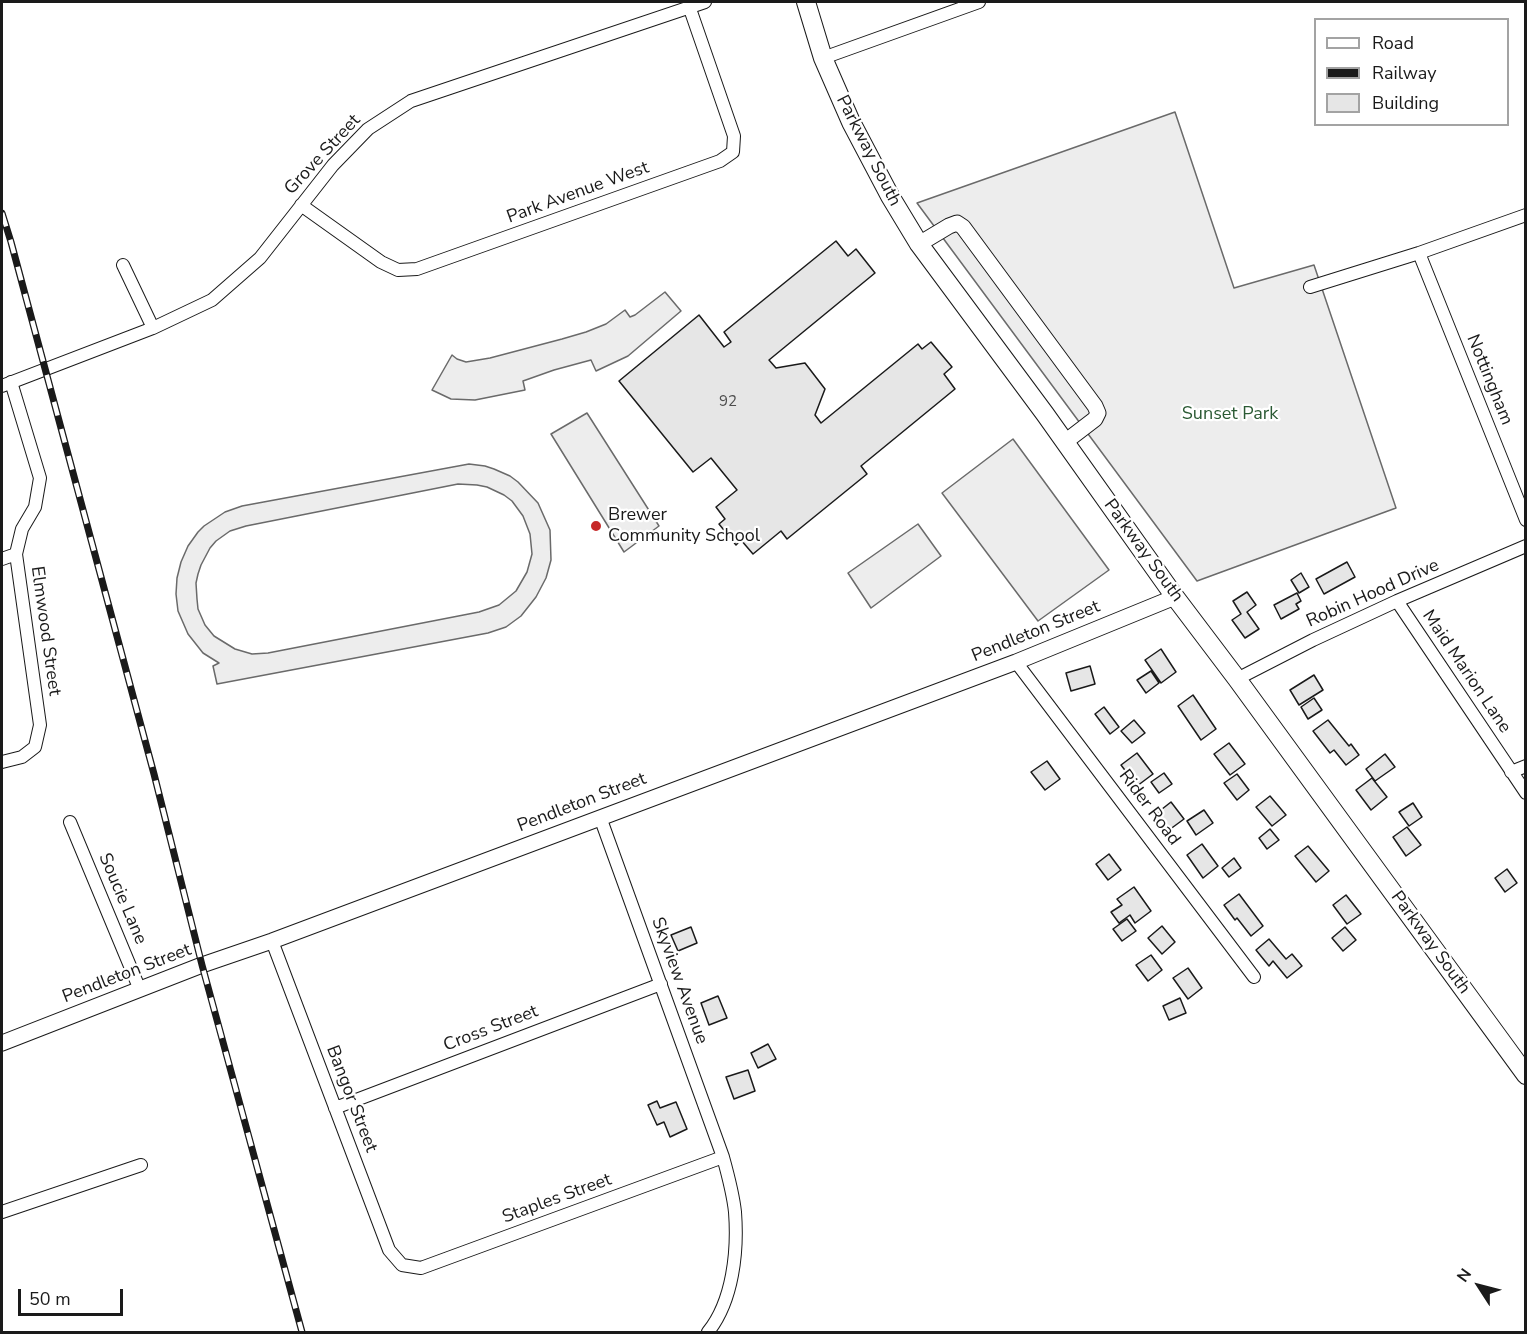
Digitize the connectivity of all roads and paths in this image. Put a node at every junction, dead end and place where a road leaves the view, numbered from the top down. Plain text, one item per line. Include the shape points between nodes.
1 (705, 2) edge
2 (806, 2) edge
3 (979, 2) edge
4 (689, 6) junction
5 (823, 58) junction
6 (301, 205) junction
7 (1526, 215) edge
8 (919, 244) junction
9 (1419, 253) junction
10 (123, 265) dead end
11 (1310, 287) dead end
12 (153, 328) junction
13 (6, 384) edge
14 (1065, 442) junction
15 (1526, 520) edge
16 (1526, 546) edge
17 (16, 554) junction
18 (2, 559) edge
19 (1175, 597) junction
20 (1397, 601) junction
21 (1016, 662) junction
22 (1237, 679) junction
23 (2, 762) edge
24 (1526, 766) edge
25 (1510, 772) junction
26 (1526, 793) edge
27 (600, 817) junction
28 (70, 822) dead end
29 (272, 941) junction
30 (1254, 977) dead end
31 (661, 984) junction
32 (140, 990) junction
33 (2, 1043) edge
34 (1526, 1075) edge
35 (335, 1108) junction
36 (723, 1157) junction
37 (141, 1165) dead end
38 (2, 1212) edge
39 (402, 1265) joint
40 (708, 1332) edge

1 - 4 street, Grove Street
2 - 5 main road, Parkway South
3 - 5 street
4 - 6 street, Grove Street via 411,101 368,129
4 - 6 street, Park Avenue West via 734,136 733,152 720,161 417,269 398,270 381,262
5 - 8 main road, Parkway South via 851,122
6 - 12 street, Grove Street via 260,258 212,300
7 - 9 street
8 - 14 main road, Parkway South
8 - 14 street via 957,223 1026,311 1098,413
9 - 11 street
9 - 15 street, Nottingham
10 - 12 street
12 - 13 street, Grove Street
13 - 17 street, Elmwood Street via 40,478 34,507 22,529
14 - 19 main road, Parkway South
16 - 20 street, Robin Hood Drive
17 - 18 street
17 - 23 street, Elmwood Street via 40,725 35,747 22,757
19 - 21 street, Pendleton Street
19 - 22 main road, Parkway South
20 - 22 street, Robin Hood Drive
20 - 25 street, Maid Marion Lane
21 - 27 street, Pendleton Street
21 - 30 street, Rider Road
22 - 34 main road, Parkway South
24 - 25 street
25 - 26 street, Maid Marion Lane
27 - 29 street, Pendleton Street
27 - 31 street, Skyview Avenue
28 - 32 street, Soucie Lane
29 - 32 street, Pendleton Street
29 - 35 street, Bangor Street
31 - 35 street, Cross Street
31 - 36 street, Skyview Avenue
32 - 33 street, Pendleton Street
35 - 39 street, Bangor Street via 388,1250
36 - 39 street, Staples Street via 421,1268
36 - 40 street, Skyview Avenue via 735,1212 734,1251 729,1291
37 - 38 street

